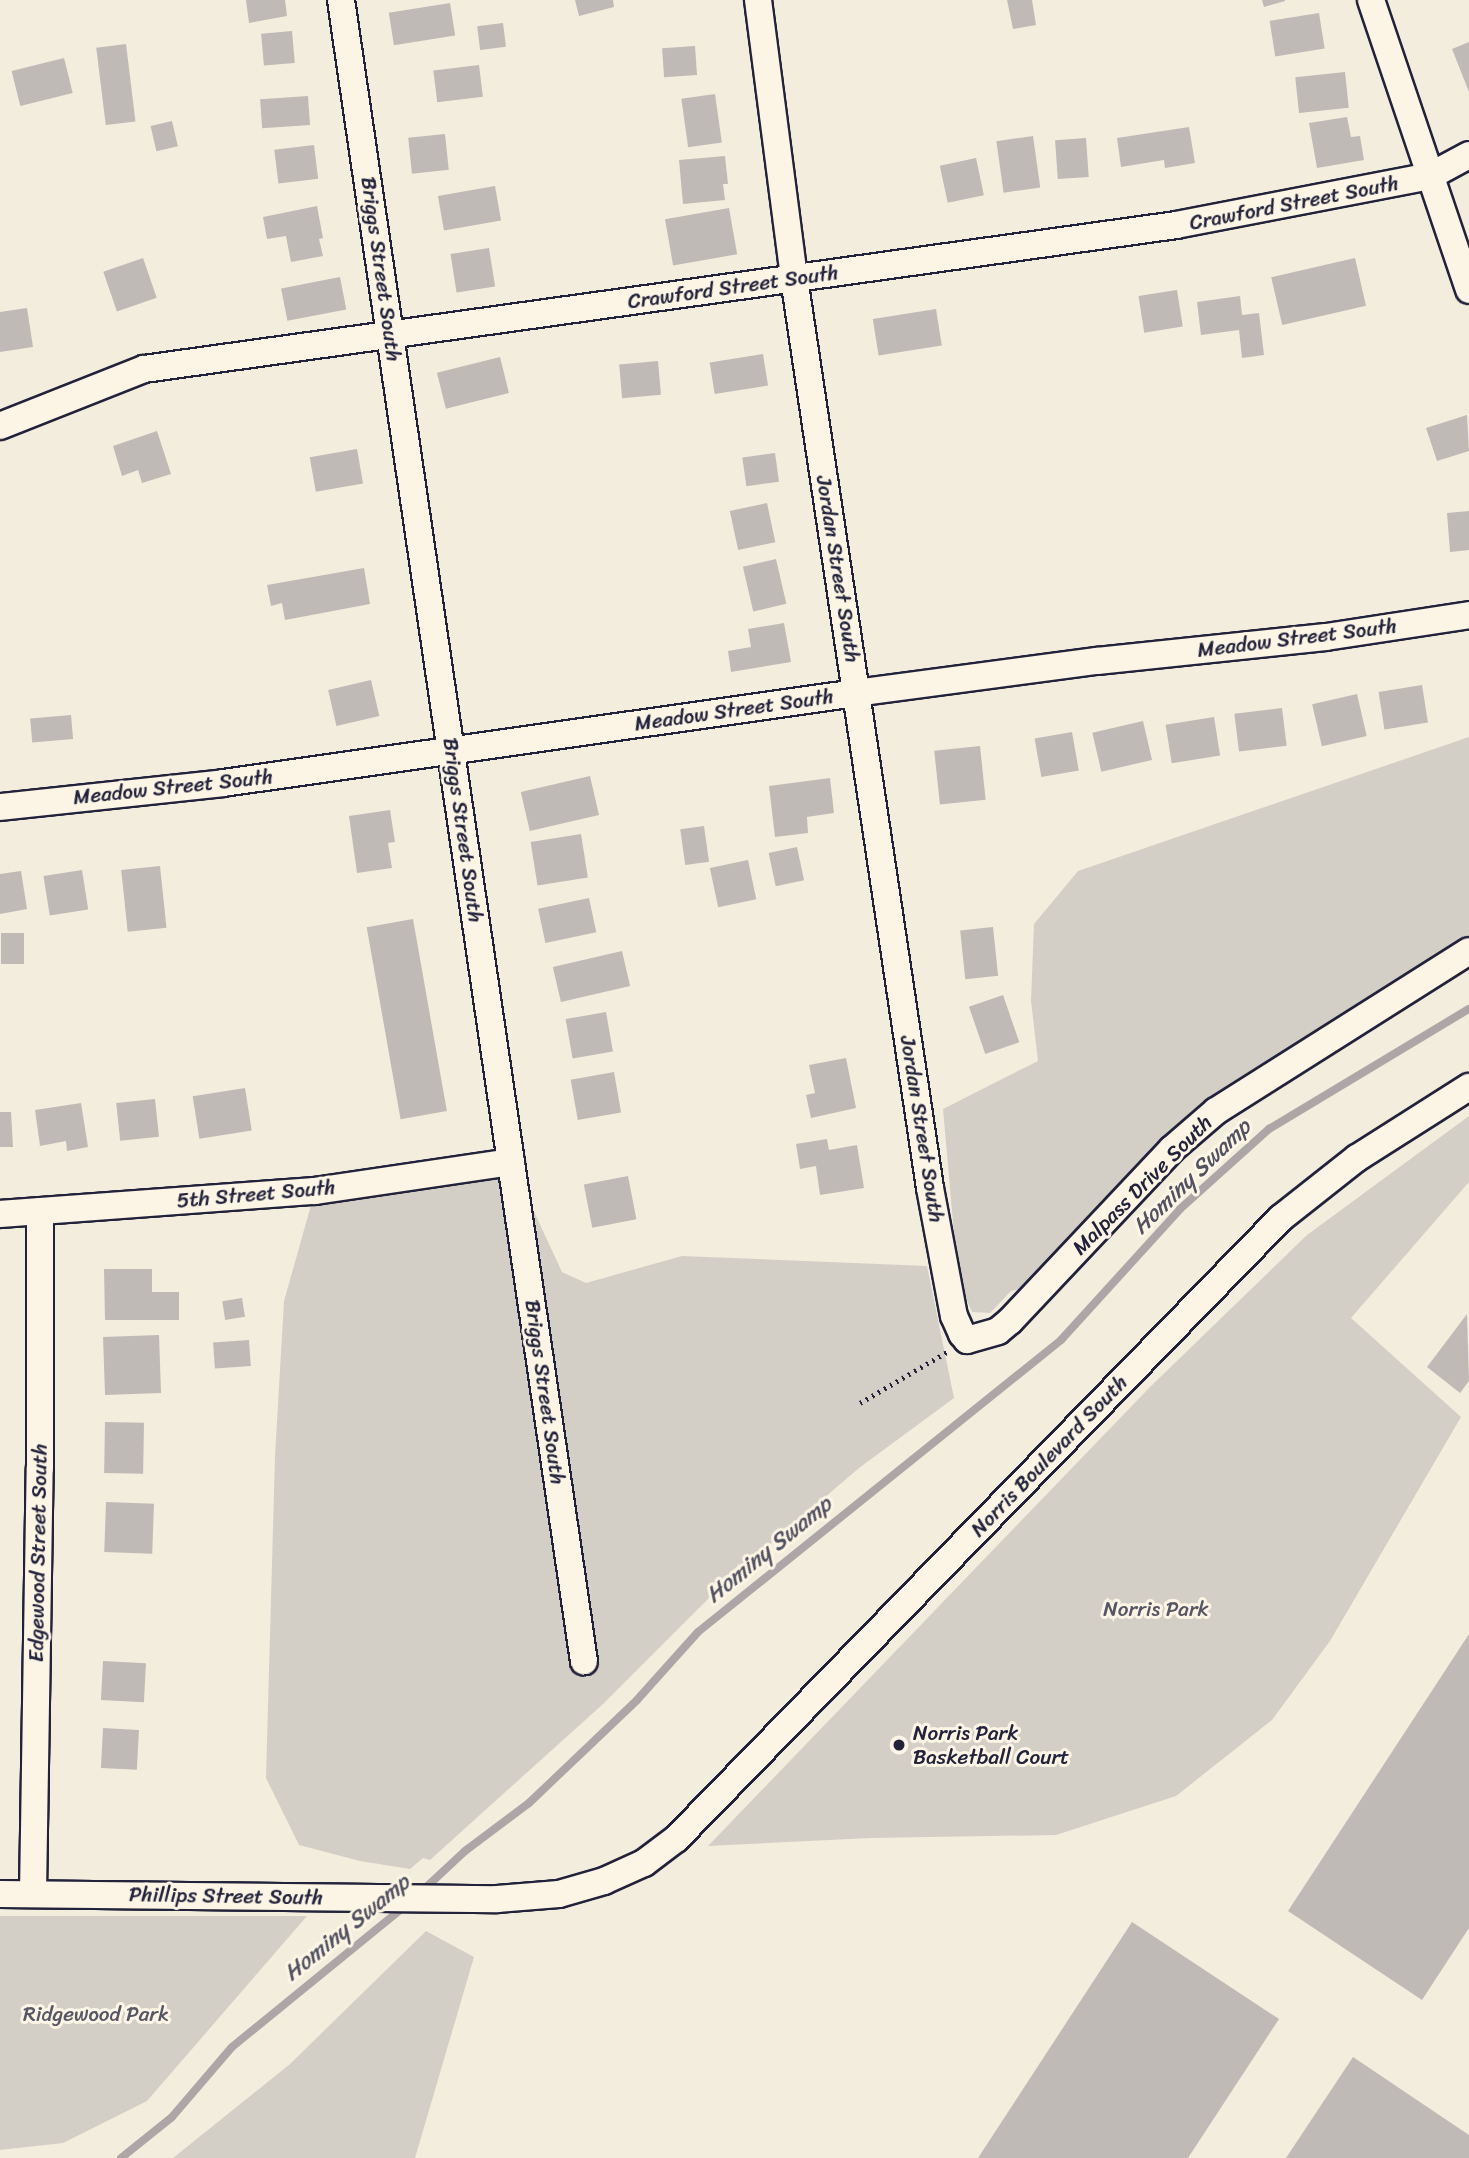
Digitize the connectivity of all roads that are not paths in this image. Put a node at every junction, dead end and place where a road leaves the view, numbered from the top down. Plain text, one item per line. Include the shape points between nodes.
1 (341, 0) edge
2 (758, 0) edge
3 (1371, 0) edge
4 (1469, 155) edge
5 (1430, 176) junction
6 (794, 278) junction
7 (1469, 290) edge
8 (391, 337) junction
9 (0, 426) edge
10 (1469, 615) edge
11 (856, 693) junction
12 (451, 749) junction
13 (0, 807) edge
14 (1469, 951) edge
15 (1469, 1087) edge
16 (511, 1162) junction
17 (40, 1211) junction
18 (0, 1214) edge
19 (967, 1340) joint
20 (584, 1661) dead end
21 (654, 1856) joint
22 (0, 1894) edge
23 (33, 1894) junction

1 - 8 street, Briggs Street South
2 - 6 street, Jordan Street South
3 - 5 street
4 - 5 street, Crawford Street South
5 - 6 street, Crawford Street South via 1176,225
5 - 7 street
6 - 8 street, Crawford Street South
6 - 11 street, Jordan Street South
8 - 9 street, Crawford Street South via 144,369
8 - 12 street, Briggs Street South
10 - 11 street, Meadow Street South via 1326,637
11 - 12 street, Meadow Street South
11 - 19 street, Jordan Street South via 930,1188 954,1316
12 - 13 street, Meadow Street South via 223,783
12 - 16 street, Briggs Street South
14 - 19 street, Malpass Drive South via 1216,1111 1171,1150 1010,1321 998,1331
15 - 21 street, Norris Boulevard South via 1357,1158 1281,1218 676,1839
16 - 17 street, 5th Street South via 315,1191
16 - 20 street, Briggs Street South
17 - 18 street, 5th Street South
17 - 23 street, Edgewood Street South
21 - 23 street, Phillips Street South via 604,1881 559,1894 498,1899
22 - 23 street, Phillips Street South

